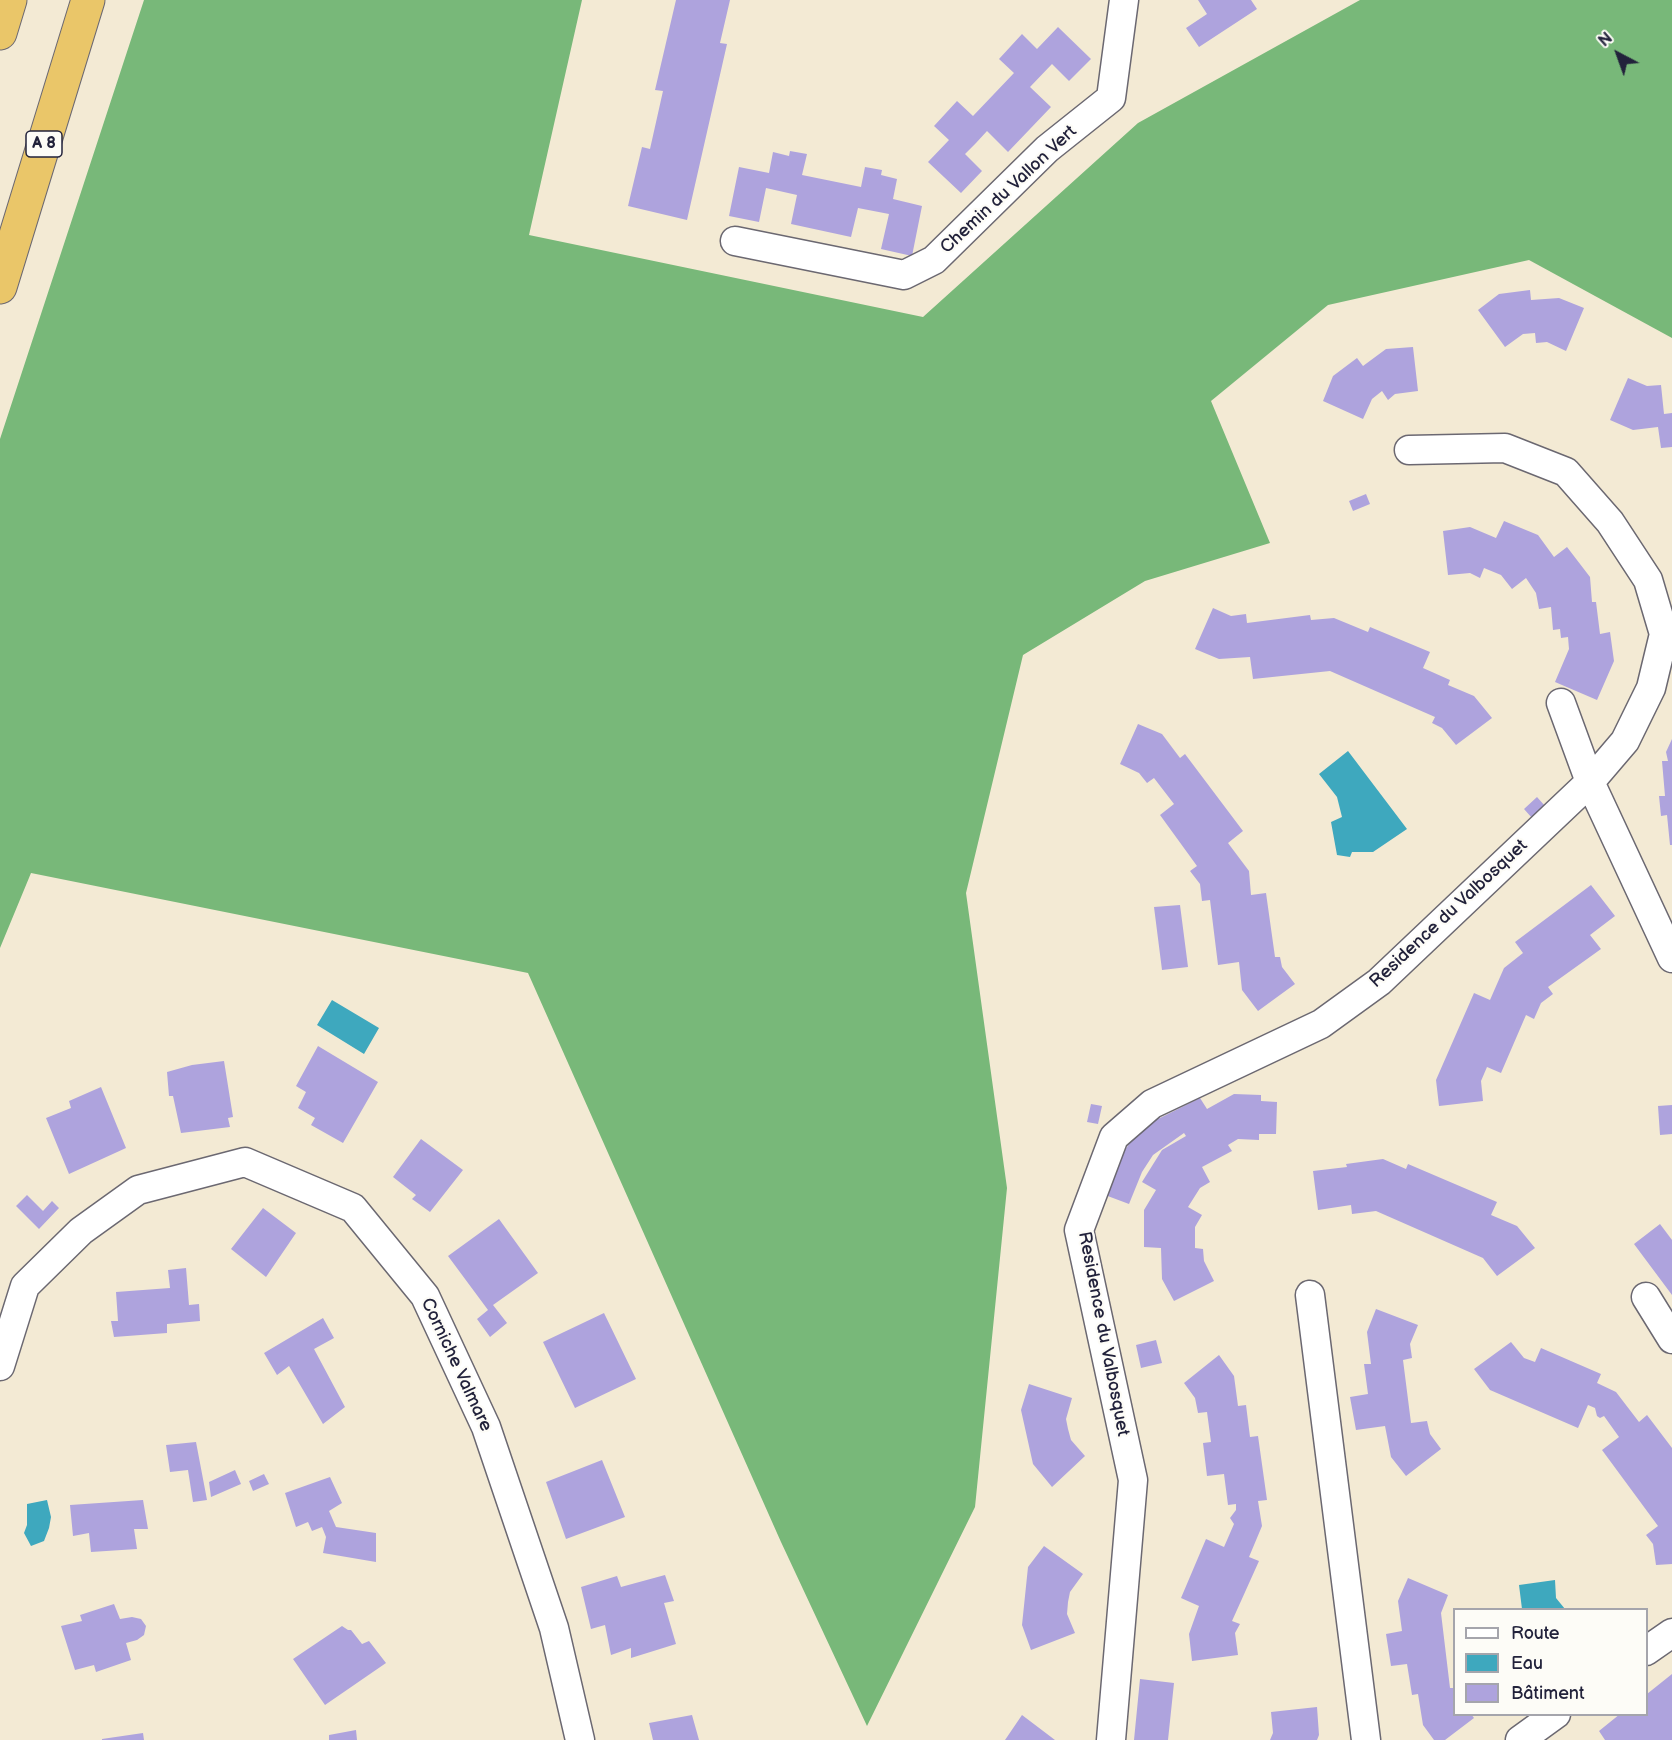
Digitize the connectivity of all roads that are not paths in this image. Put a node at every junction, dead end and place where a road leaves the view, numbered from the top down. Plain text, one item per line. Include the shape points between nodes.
1 (10, 0) edge
2 (88, 0) edge
3 (1124, 0) edge
4 (0, 33) edge
5 (735, 240) dead end
6 (0, 287) edge
7 (1409, 450) dead end
8 (1561, 703) dead end
9 (1590, 782) junction
10 (1672, 958) edge
11 (1310, 1296) dead end
12 (1646, 1297) dead end
13 (1672, 1340) edge
14 (0, 1365) edge
15 (1672, 1633) edge
16 (1648, 1650) edge
17 (1553, 1716) edge
18 (580, 1740) edge
19 (1111, 1740) edge
20 (1366, 1740) edge
21 (1520, 1740) edge

1 - 4 highway
2 - 6 highway, A 8
3 - 5 street, Chemin du Vallon Vert via 1111,98 1047,149 934,260 904,275
7 - 9 street, Residence du Valbosquet via 1505,448 1566,472 1610,522 1648,580 1664,634 1651,688 1625,741
8 - 9 street
9 - 10 street
9 - 19 street, Residence du Valbosquet via 1379,982 1320,1024 1152,1104 1114,1137 1079,1230 1133,1480
11 - 20 street
12 - 13 street
14 - 18 street, Corniche Valmare via 25,1286 81,1231 138,1190 245,1162 353,1208 425,1296 486,1427 554,1628
15 - 16 street
17 - 21 street

